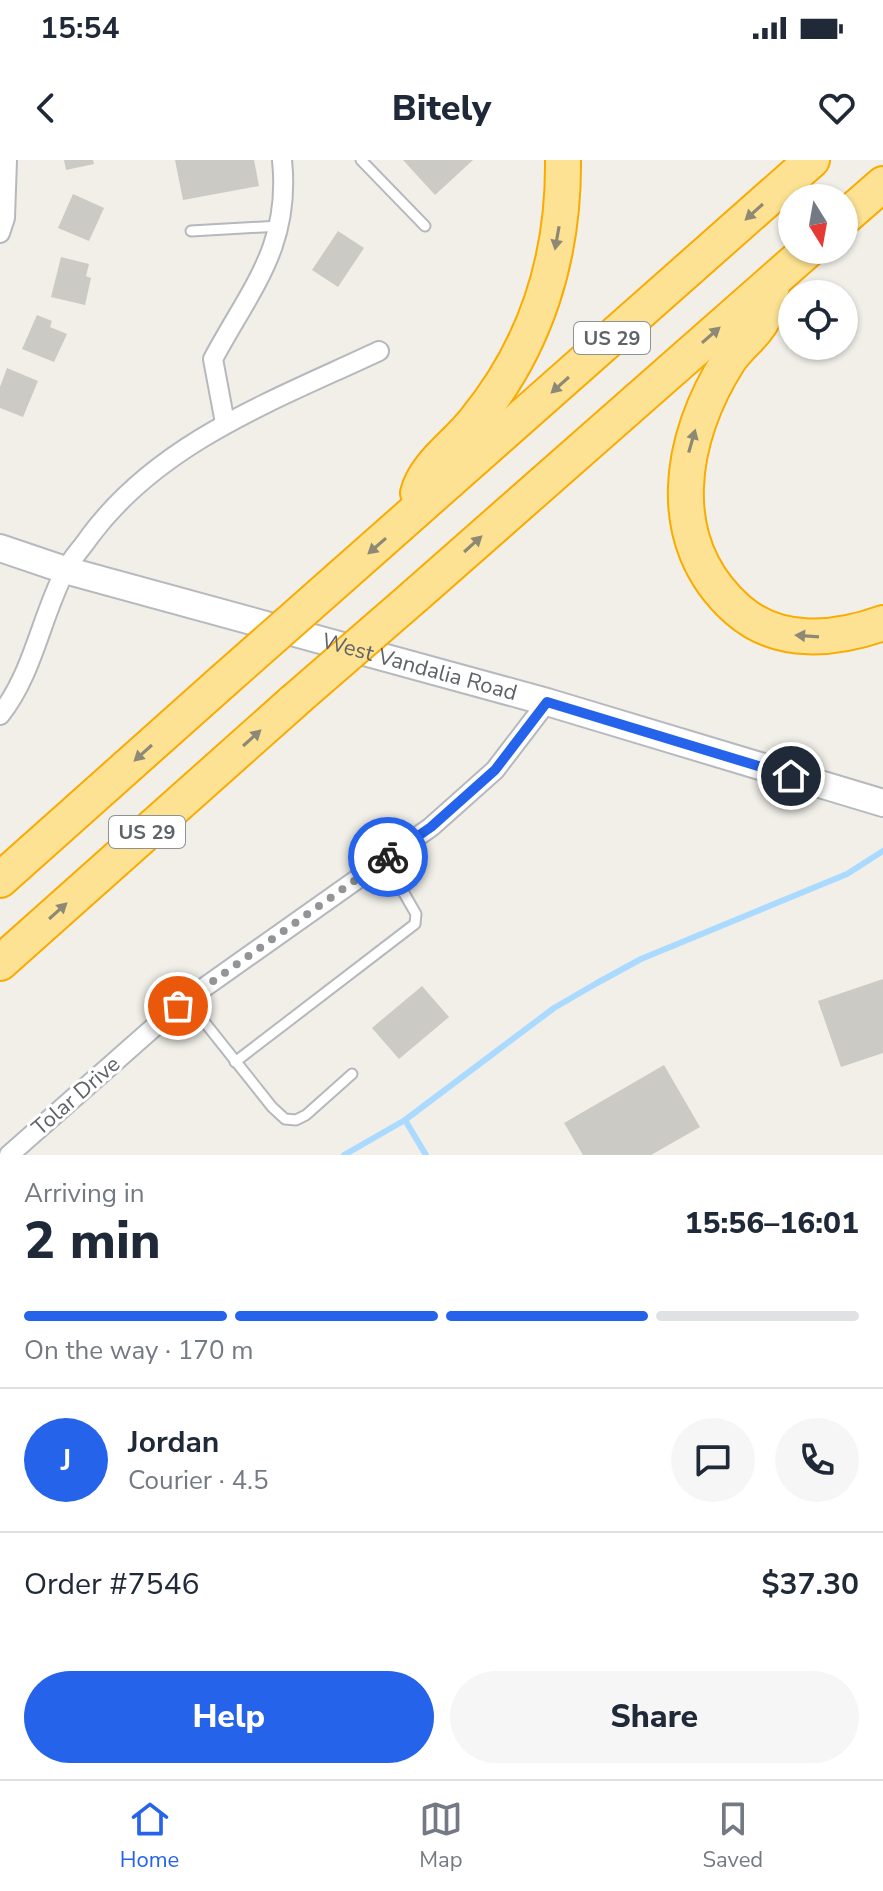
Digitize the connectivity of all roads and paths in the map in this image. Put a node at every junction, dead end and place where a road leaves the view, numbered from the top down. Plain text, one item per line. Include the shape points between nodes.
1 (7, 160) edge
2 (282, 160) edge
3 (361, 160) edge
4 (563, 160) edge
5 (812, 160) edge
6 (883, 184) edge
7 (858, 206) edge
8 (280, 226) junction
9 (425, 226) dead end
10 (191, 231) dead end
11 (0, 233) edge
12 (792, 264) edge
13 (773, 280) junction
14 (379, 351) dead end
15 (225, 423) junction
16 (412, 515) junction
17 (0, 548) edge
18 (65, 570) junction
19 (883, 623) edge
20 (547, 702) junction
21 (0, 715) edge
22 (883, 803) edge
23 (385, 860) junction
24 (0, 880) edge
25 (0, 963) edge
26 (187, 1000) junction
27 (235, 1062) junction
28 (352, 1074) dead end
29 (9, 1155) edge

1 - 11 street
2 - 8 street
3 - 9 lane
4 -> 16 highway via 559,228 548,286 532,329 505,382 421,480
5 -> 16 highway, US 29
6 - 7 highway
8 - 10 lane
8 - 15 street via 264,272 213,359
12 - 13 highway, US 29
19 -> 13 highway via 831,637 786,634 762,625 741,612 710,579 691,538 686,483 696,428 731,358 764,319
25 -> 13 highway, US 29, bridge
14 - 15 street
15 - 18 street via 166,460 108,512
16 -> 24 highway, US 29, bridge
17 - 18 main road, West Vandalia Road
18 - 20 main road, West Vandalia Road
18 - 21 street via 10,703
20 - 22 main road, West Vandalia Road
20 - 23 street, Tolar Drive via 495,770
23 - 26 street, Tolar Drive
23 - 27 lane via 416,914 415,924
26 - 27 lane
26 - 29 street, Tolar Drive
27 - 28 lane via 285,1119 306,1115

